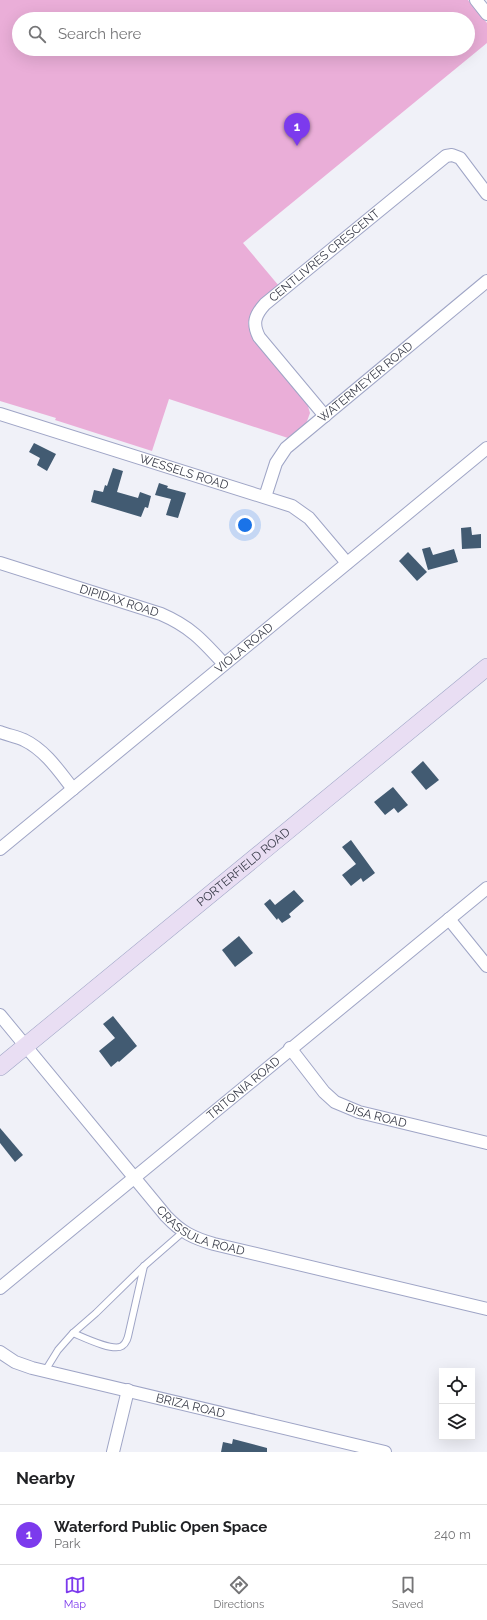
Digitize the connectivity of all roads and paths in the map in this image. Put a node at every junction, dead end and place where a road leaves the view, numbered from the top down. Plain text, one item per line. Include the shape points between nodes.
1 (476, 0) edge
2 (487, 14) edge
3 (487, 194) edge
4 (487, 281) edge
5 (0, 414) edge
6 (325, 416) junction
7 (487, 448) edge
8 (265, 497) junction
9 (0, 563) edge
10 (346, 563) junction
11 (224, 664) junction
12 (487, 668) edge
13 (0, 732) edge
14 (73, 789) junction
15 (0, 849) edge
16 (487, 888) edge
17 (449, 919) junction
18 (487, 966) edge
19 (0, 1015) edge
20 (25, 1046) junction
21 (290, 1048) junction
22 (0, 1067) edge
23 (487, 1143) edge
24 (133, 1177) junction
25 (183, 1232) junction
26 (144, 1266) junction
27 (0, 1288) edge
28 (487, 1309) edge
29 (73, 1333) junction
30 (0, 1352) edge
31 (45, 1371) junction
32 (128, 1390) junction
33 (113, 1452) edge
34 (385, 1452) edge

1 - 2 street
3 - 6 street, CENTLIVRES CRESCENT via 460,158 446,156 256,314 254,324 259,336
4 - 6 street, WATERMEYER ROAD
5 - 8 street, WESSELS ROAD
6 - 8 street, WATERMEYER ROAD via 282,452
7 - 10 street, VIOLA ROAD
8 - 10 street, WESSELS ROAD via 300,510
9 - 11 street, DIPIDAX ROAD via 176,620 201,639
10 - 11 street, VIOLA ROAD
11 - 14 street, VIOLA ROAD
12 - 20 street, PORTERFIELD ROAD
13 - 14 street via 24,740 37,748
14 - 15 street, VIOLA ROAD
16 - 17 street, TRITONIA ROAD
17 - 18 street
17 - 21 street, TRITONIA ROAD
19 - 20 street, CRASSULA ROAD
20 - 22 street, PORTERFIELD ROAD
20 - 24 street, CRASSULA ROAD
21 - 23 street, DISA ROAD via 324,1092 335,1102 359,1112
21 - 24 street, TRITONIA ROAD
24 - 25 street, CRASSULA ROAD
24 - 27 street, TRITONIA ROAD
25 - 26 lane
25 - 28 street, CRASSULA ROAD via 214,1244
26 - 29 lane
26 - 29 lane via 127,1340 122,1346 114,1349
29 - 31 lane
30 - 31 street, BRIZA ROAD via 15,1362
31 - 32 street, BRIZA ROAD
32 - 33 street
32 - 34 street, BRIZA ROAD

